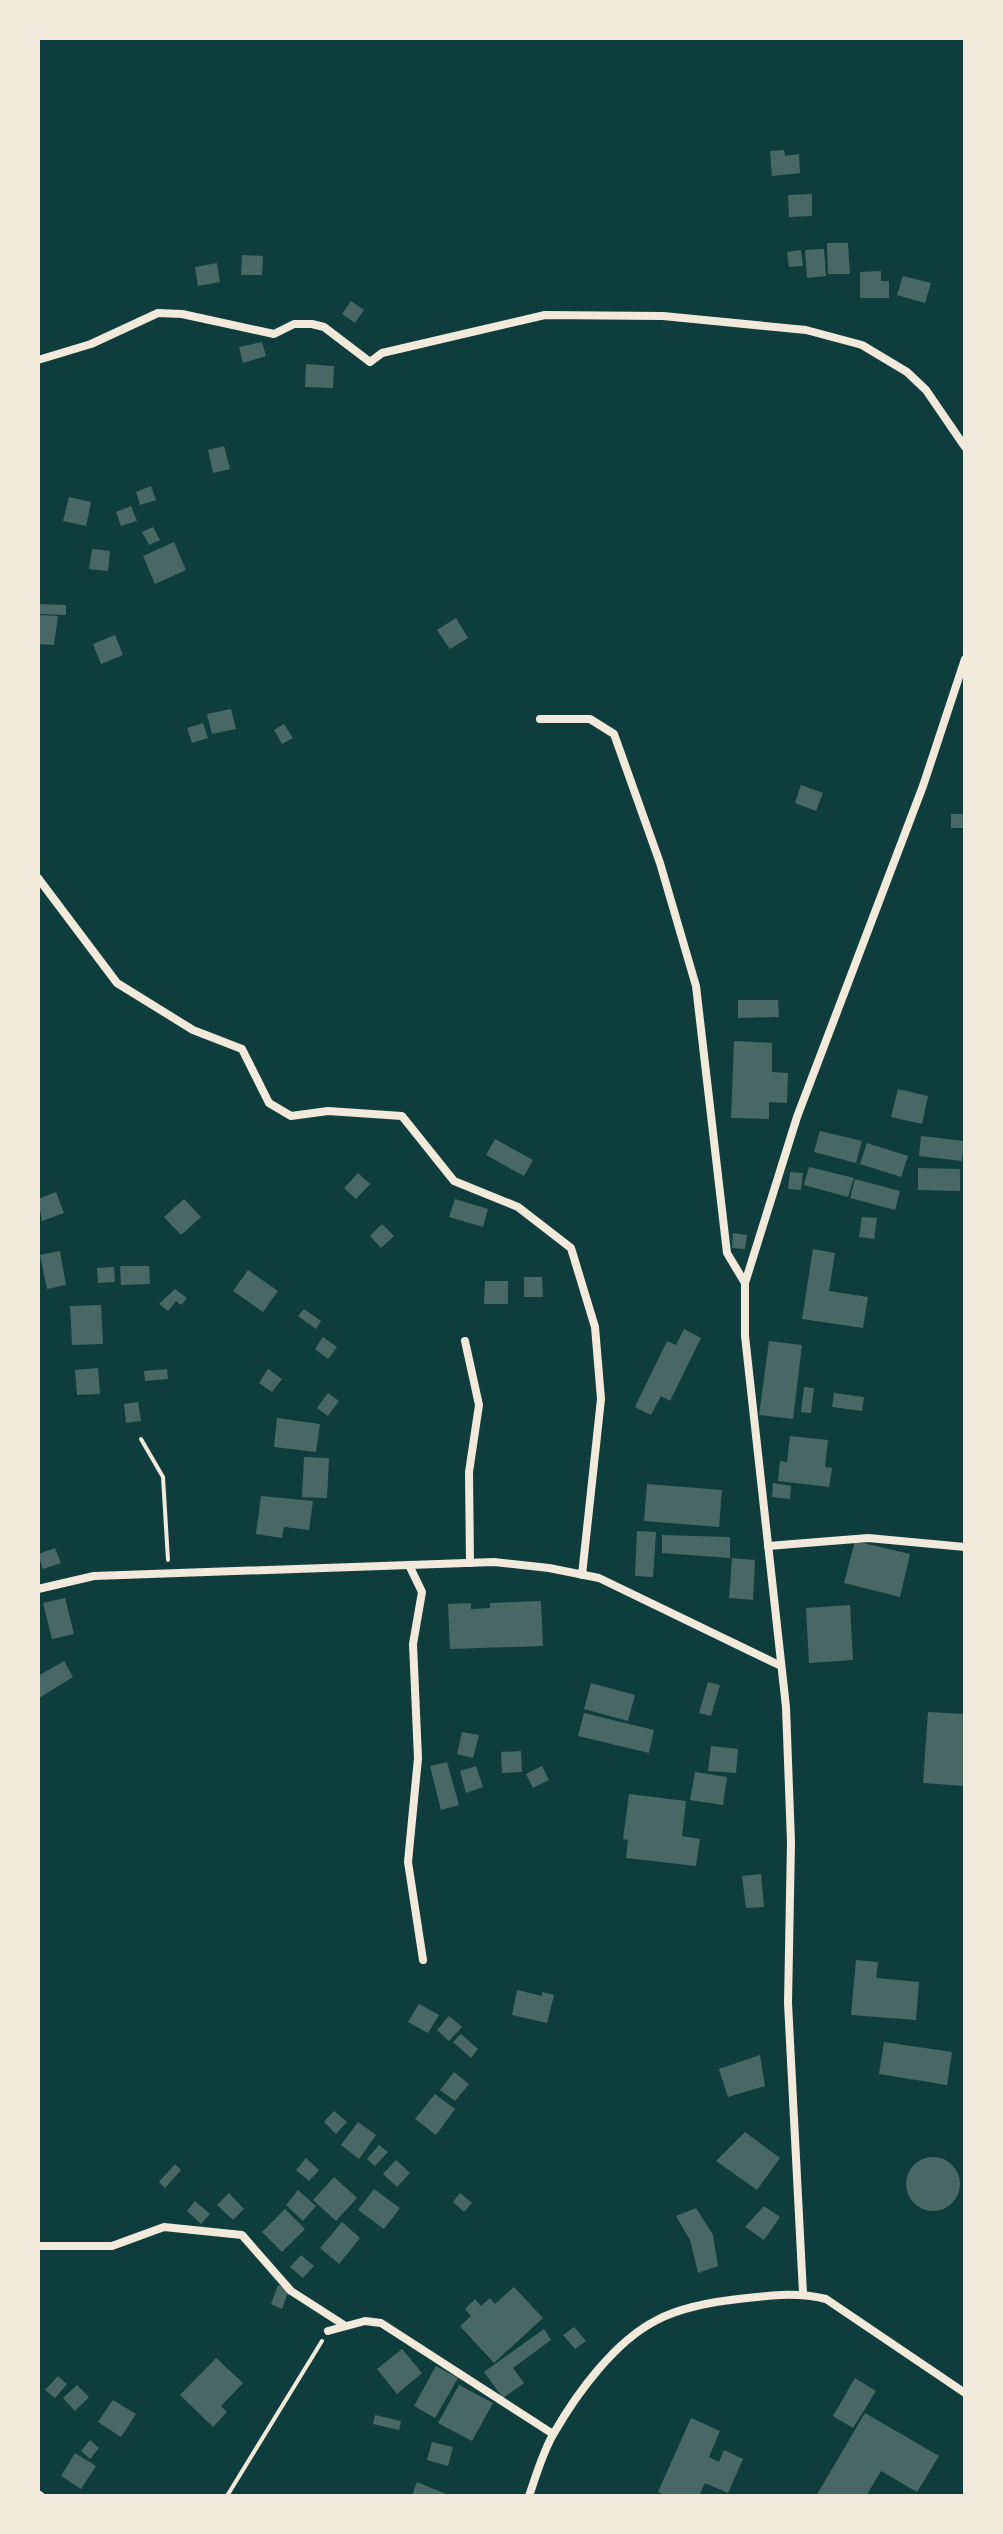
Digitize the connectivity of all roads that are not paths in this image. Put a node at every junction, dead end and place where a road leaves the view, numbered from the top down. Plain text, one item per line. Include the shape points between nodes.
1 (38, 360) edge
2 (965, 447) edge
3 (965, 659) edge
4 (540, 719) dead end
5 (38, 878) edge
6 (745, 1283) junction
7 (465, 1341) dead end
8 (768, 1546) junction
9 (965, 1547) edge
10 (470, 1563) junction
11 (409, 1565) junction
12 (582, 1575) junction
13 (38, 1589) edge
14 (779, 1665) junction
15 (423, 1960) dead end
16 (38, 2246) edge
17 (803, 2293) junction
18 (344, 2325) junction
19 (328, 2331) road end
20 (965, 2393) edge
21 (553, 2434) junction
22 (529, 2496) edge

1 - 2 street via 91,344 158,313 274,334 294,324 312,324 324,327 370,362 382,353 545,315 755,323 862,345 885,358 926,390
3 - 6 street via 923,786 797,1117
4 - 6 street via 590,719 614,734 696,986 727,1253
5 - 12 street via 117,983 193,1030 242,1049 269,1103 291,1116 328,1111 402,1116 454,1181 518,1207 571,1248 595,1327 601,1399
6 - 8 street via 745,1336
7 - 10 street via 479,1405 469,1472
8 - 9 street via 868,1538
8 - 14 street
10 - 11 street
10 - 12 street
11 - 13 street via 94,1576
11 - 15 street via 422,1592 413,1644 418,1758 408,1862
12 - 14 street via 599,1578
14 - 17 street via 787,1722 788,2003
16 - 18 street via 112,2246 164,2227 242,2235 291,2291
17 - 20 street via 826,2299
17 - 21 street via 693,2307 657,2320 628,2340
18 - 19 street
18 - 21 street via 381,2323
21 - 22 street

